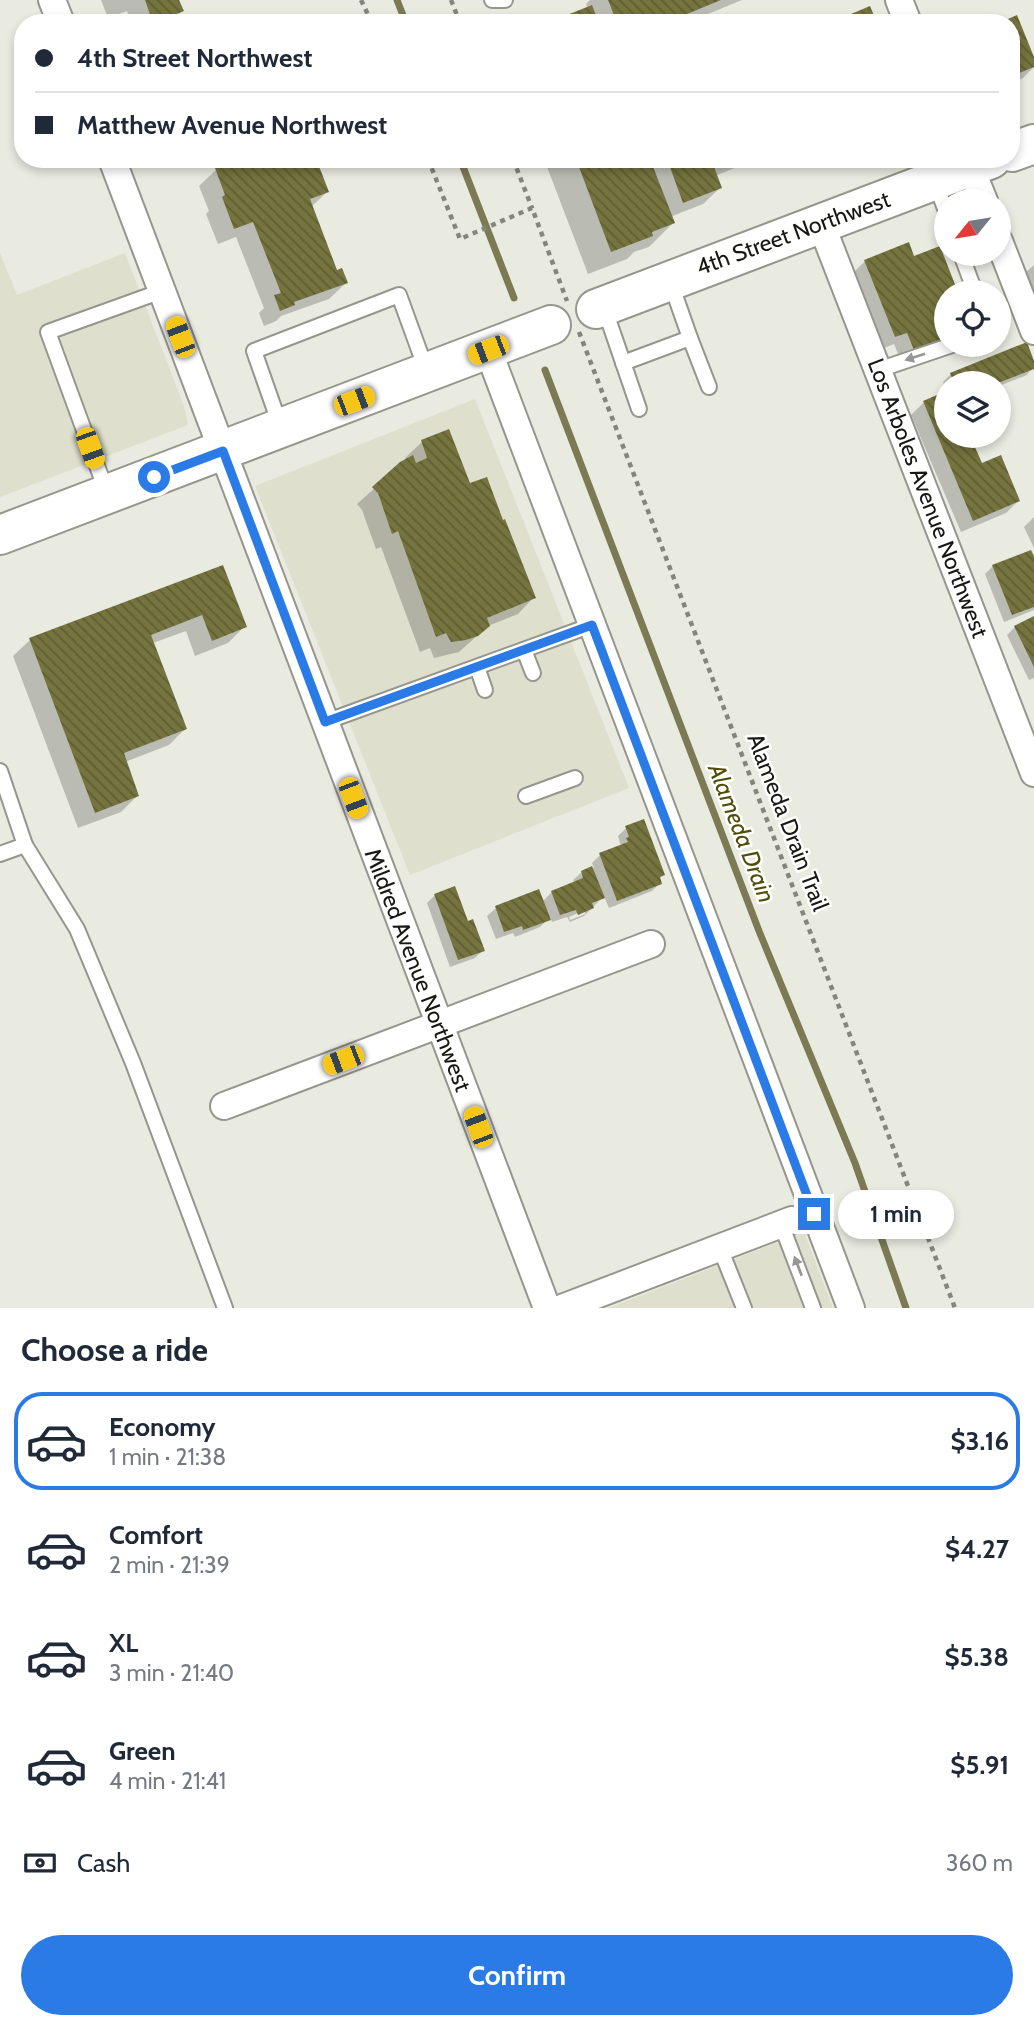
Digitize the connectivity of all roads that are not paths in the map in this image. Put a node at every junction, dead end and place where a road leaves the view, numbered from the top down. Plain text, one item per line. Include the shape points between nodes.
1 (492, 0) edge
2 (505, 0) edge
3 (115, 168) edge
4 (978, 172) edge
5 (953, 189) edge
6 (934, 199) edge
7 (821, 224) junction
8 (1009, 266) edge
9 (670, 279) junction
10 (162, 291) junction
11 (599, 307) junction
12 (1034, 331) edge
13 (690, 338) junction
14 (488, 350) junction
15 (934, 351) edge
16 (623, 363) junction
17 (878, 370) junction
18 (427, 373) junction
19 (709, 387) dead end
20 (639, 409) dead end
21 (282, 429) junction
22 (223, 451) junction
23 (107, 495) junction
24 (0, 535) edge
25 (592, 625) junction
26 (524, 650) junction
27 (477, 667) junction
28 (533, 673) dead end
29 (485, 690) dead end
30 (325, 722) junction
31 (0, 771) edge
32 (1034, 773) edge
33 (575, 778) dead end
34 (526, 796) dead end
35 (25, 845) junction
36 (0, 854) edge
37 (651, 944) dead end
38 (439, 1024) junction
39 (224, 1106) dead end
40 (786, 1222) joint
41 (720, 1248) junction
42 (225, 1308) edge
43 (547, 1308) edge
44 (562, 1308) edge
45 (744, 1308) edge
46 (813, 1308) edge
47 (851, 1308) edge

1 - 2 lane
3 - 10 street, Mildred Avenue Northwest
4 - 5 main road, 4th Street Northwest
6 - 7 main road, 4th Street Northwest
7 - 9 main road, 4th Street Northwest
7 - 17 street, Los Arboles Avenue Northwest
8 - 12 street
9 - 11 main road, 4th Street Northwest
9 - 13 lane
10 - 22 street, Mildred Avenue Northwest
10 - 23 lane via 48,332
11 - 14 main road via 580,298 567,300 555,309 551,325
11 - 16 lane
13 - 16 lane
13 - 19 lane
14 - 18 main road
14 - 25 street
15 -> 17 lane
16 - 20 lane
17 - 32 street, Los Arboles Avenue Northwest
18 - 21 main road
18 - 21 lane via 399,295 254,351
21 - 22 main road
22 - 23 main road
22 - 30 street, Mildred Avenue Northwest
23 - 24 main road
25 - 26 lane
25 - 47 street
26 - 27 lane
26 - 28 lane
27 - 29 lane
27 - 30 lane
30 - 38 street, Mildred Avenue Northwest
31 - 35 lane
33 - 34 lane
35 - 36 lane
35 - 42 lane via 78,929
37 - 38 street
38 - 39 street
38 - 43 street, Mildred Avenue Northwest
40 - 41 street
46 -> 40 lane
41 - 44 street
41 - 45 lane

